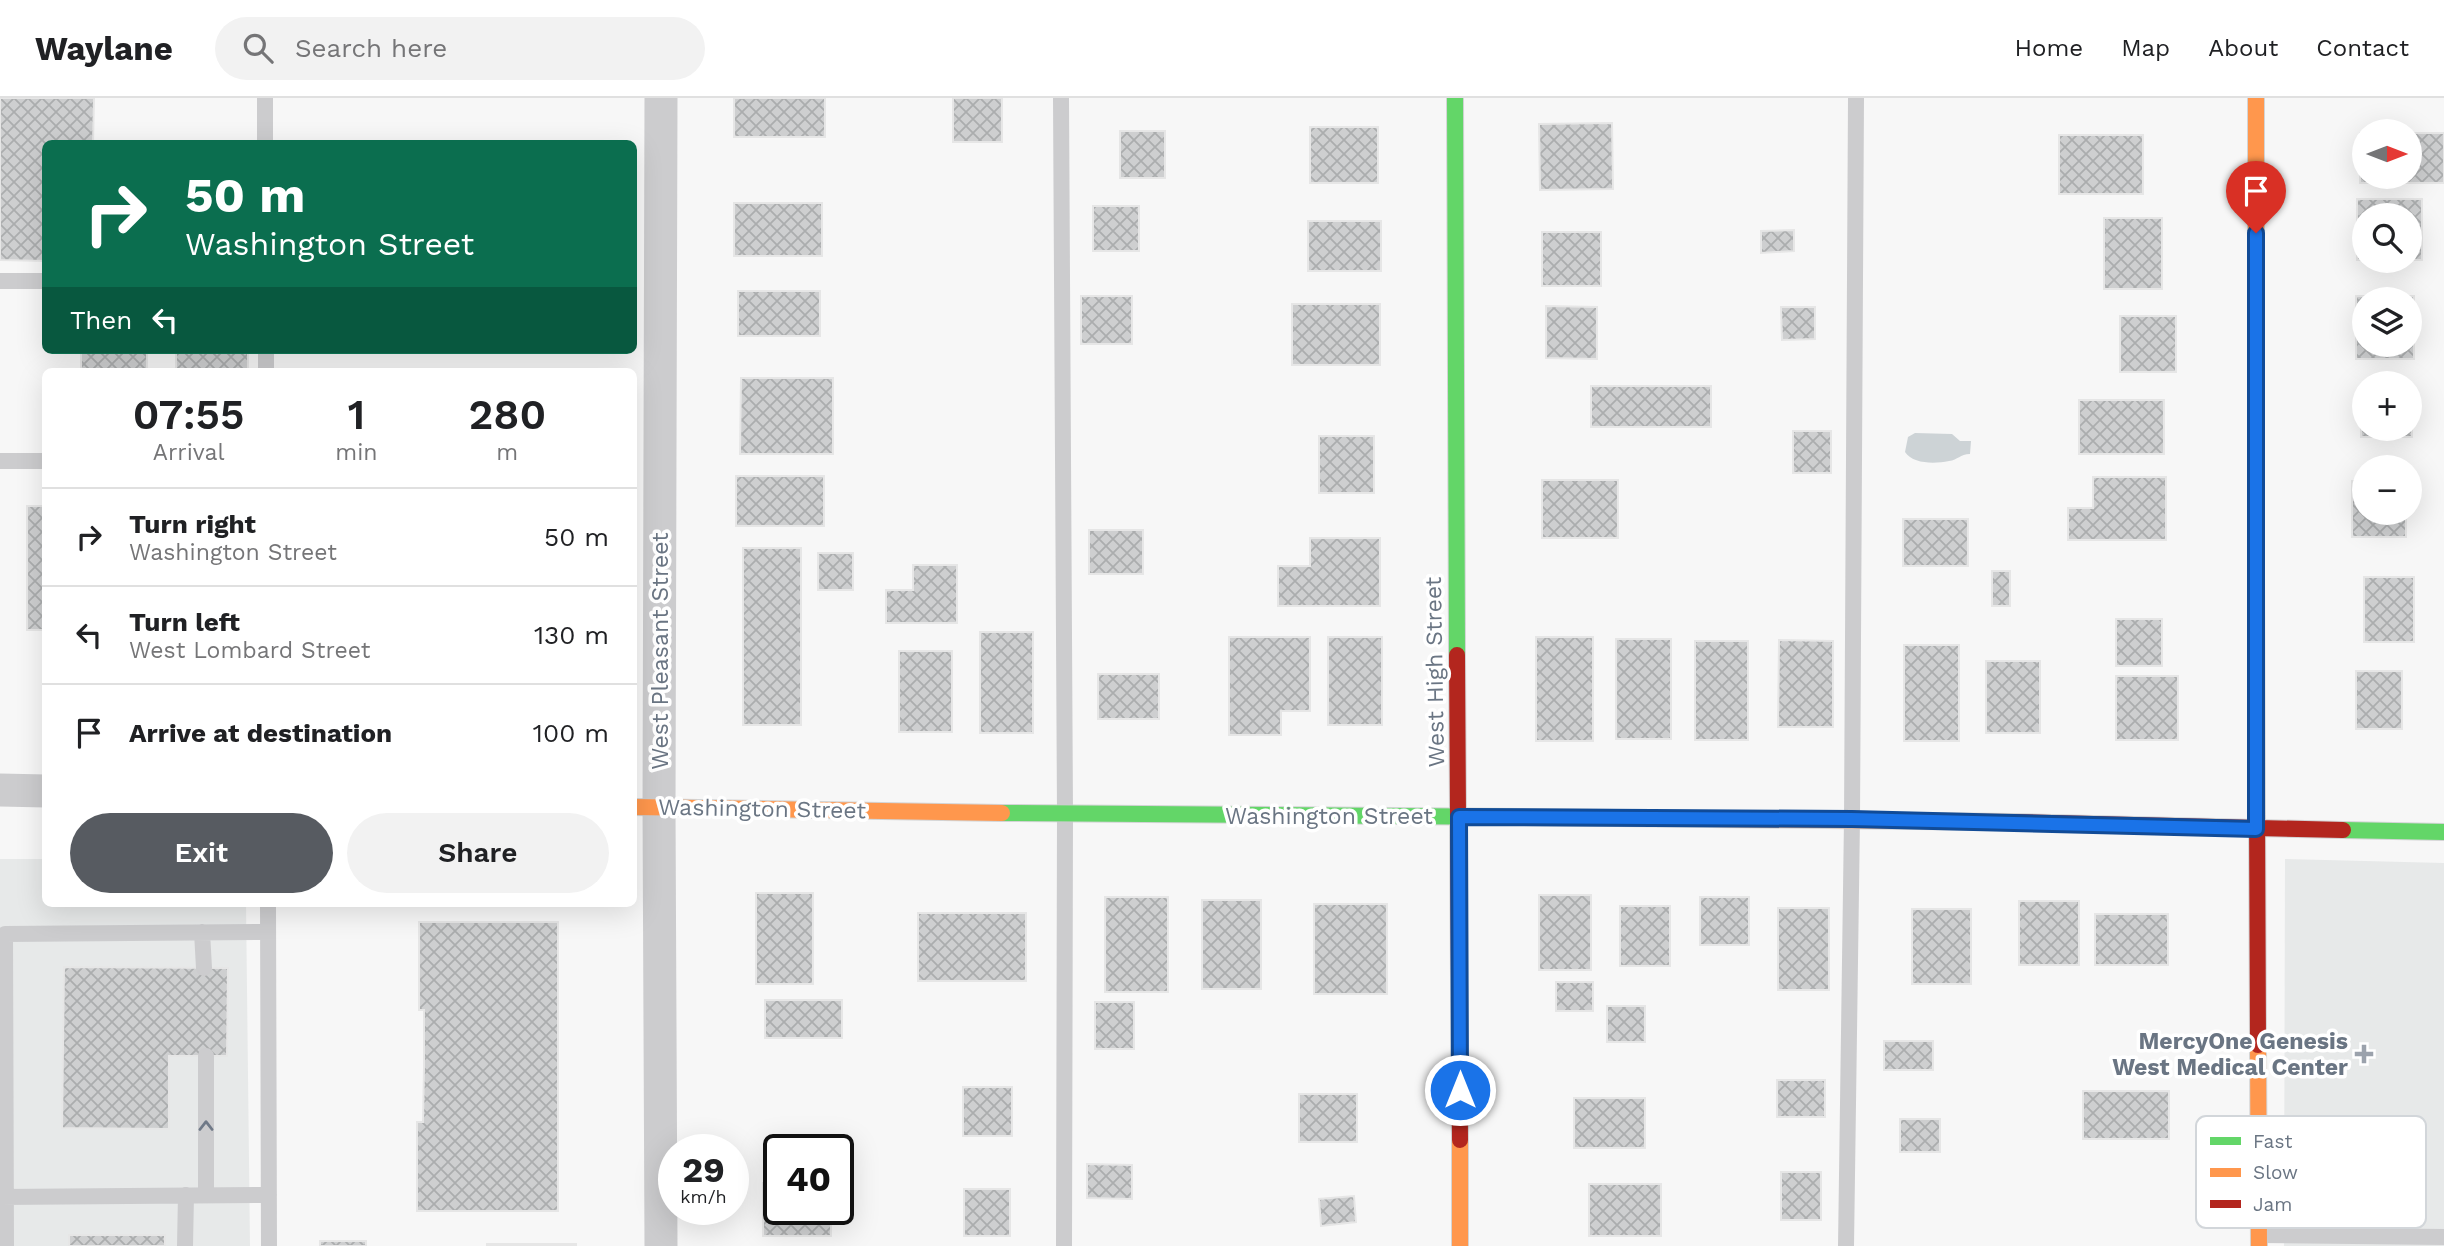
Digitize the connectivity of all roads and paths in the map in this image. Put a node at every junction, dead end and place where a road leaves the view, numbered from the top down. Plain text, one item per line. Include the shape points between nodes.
1 (265, 98) edge
2 (661, 98) edge
3 (1061, 98) edge
4 (1455, 98) edge
5 (1856, 98) edge
6 (2256, 98) edge
7 (265, 140) edge
8 (0, 281) edge
9 (42, 281) edge
10 (0, 461) edge
11 (42, 461) edge
12 (0, 790) edge
13 (42, 791) edge
14 (646, 807) edge
15 (1065, 814) junction
16 (1459, 817) junction
17 (1852, 819) junction
18 (2256, 829) junction
19 (2444, 832) edge
20 (268, 907) edge
21 (202, 932) junction
22 (268, 932) junction
23 (204, 968) dead end
24 (206, 1056) dead end
25 (2258, 1116) edge
26 (206, 1194) junction
27 (186, 1195) junction
28 (269, 1195) junction
29 (3, 1197) edge
30 (2444, 1237) edge
31 (2259, 1240) edge
32 (6, 1246) edge
33 (185, 1246) edge
34 (269, 1246) edge
35 (661, 1246) edge
36 (1063, 1246) edge
37 (1460, 1246) edge
38 (1846, 1246) edge

1 - 7 lane
2 - 14 street, West Pleasant Street
3 - 15 lane
4 - 16 street, West High Street
5 - 17 lane
6 - 18 street
8 - 9 lane
10 - 11 lane
12 - 13 street
14 - 15 street, Washington Street
14 - 35 street, West Pleasant Street
15 - 16 street, Washington Street
15 - 36 lane
16 - 17 street, Washington Street
16 - 37 street, West High Street
17 - 18 street, Washington Street
17 - 38 lane
18 - 19 street, Washington Street
18 - 25 street
20 - 22 lane
21 - 22 lane
21 - 23 lane
21 - 29 lane via 5,934
22 - 28 lane
26 -> 24 lane
26 - 27 lane
26 - 28 lane
27 - 29 lane
27 - 33 lane
28 - 34 lane
29 - 32 lane
30 - 31 lane

